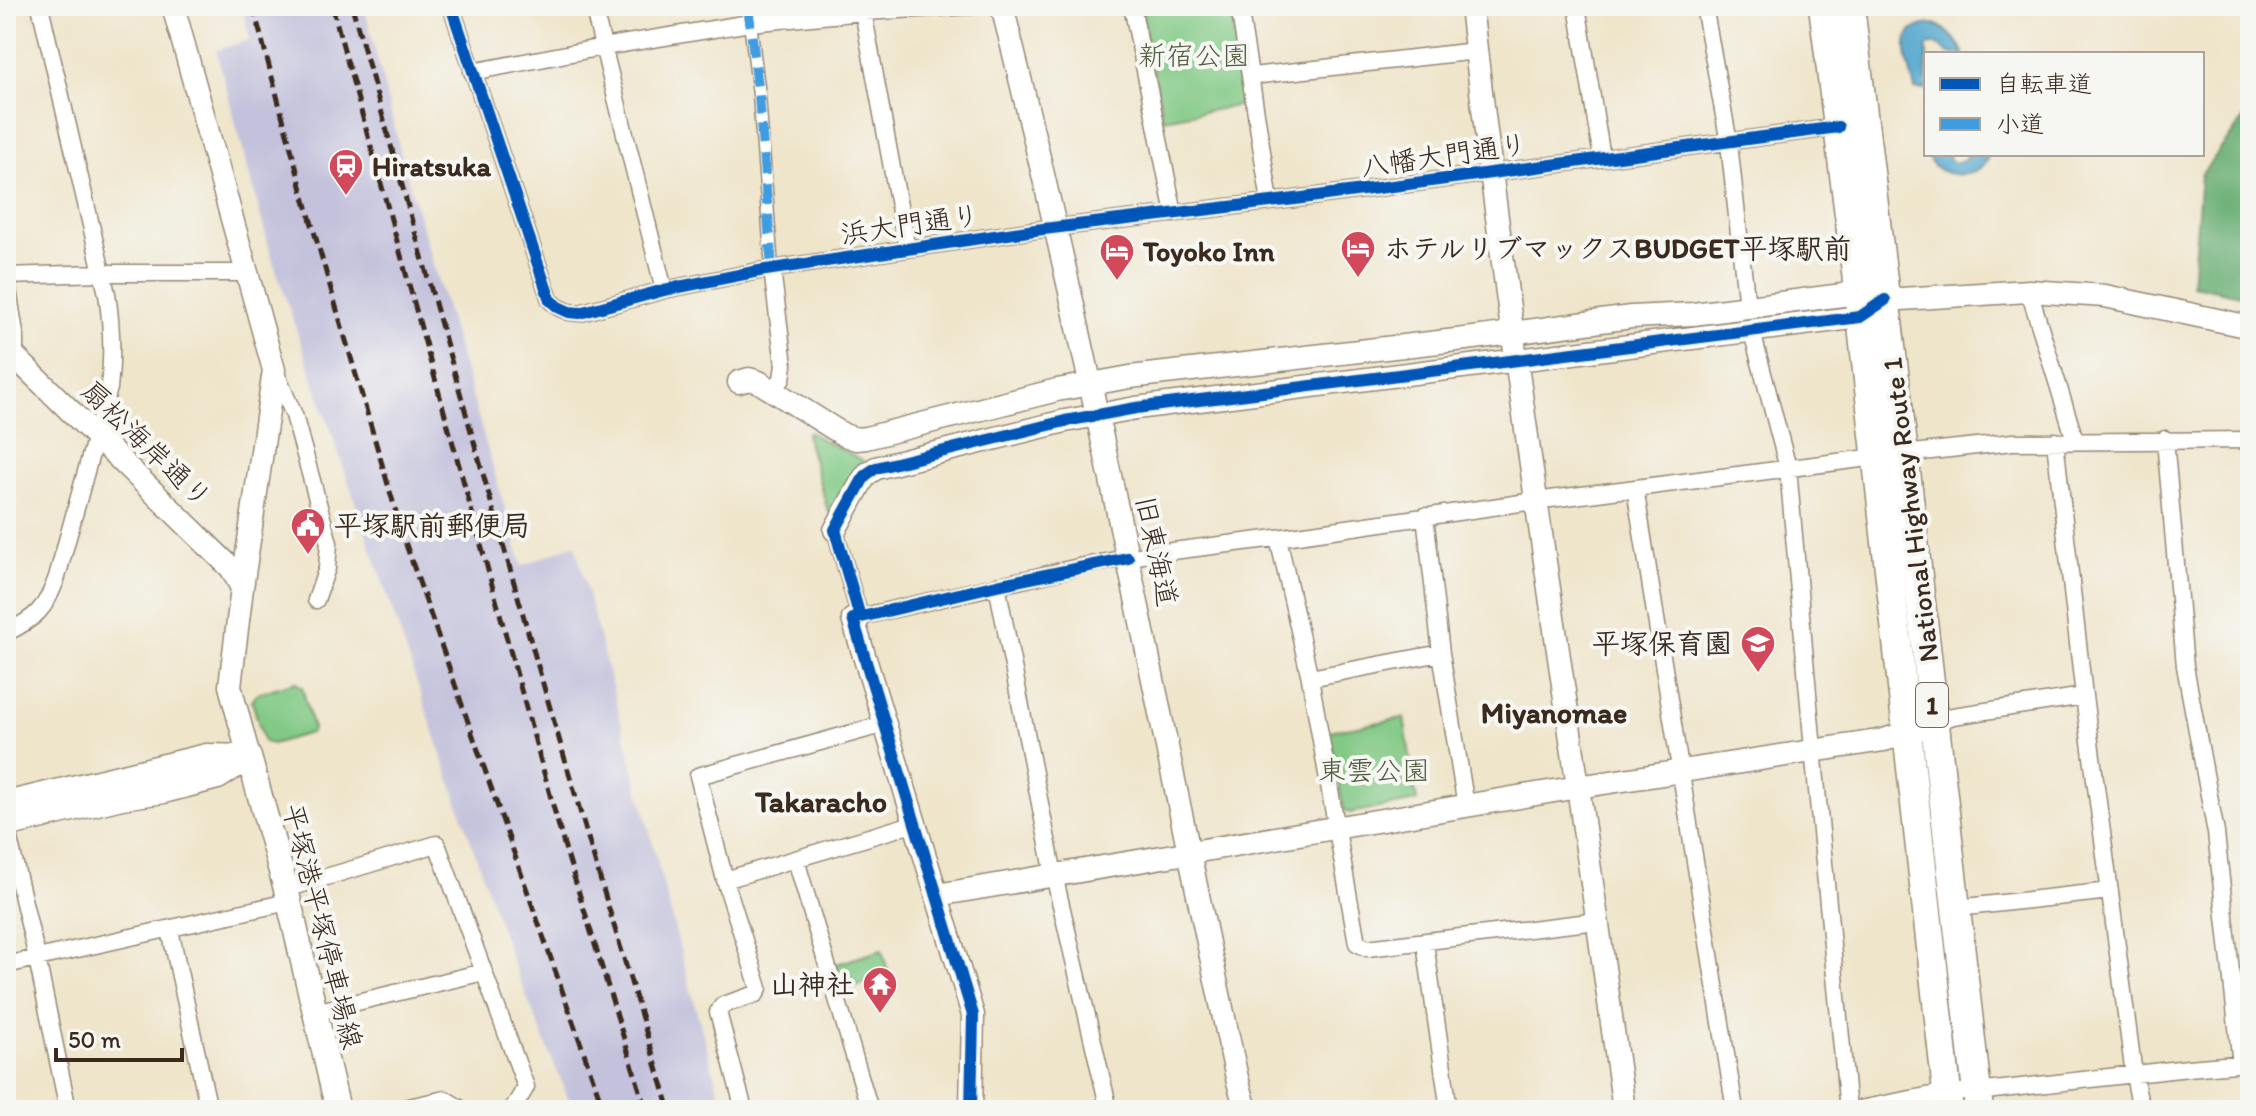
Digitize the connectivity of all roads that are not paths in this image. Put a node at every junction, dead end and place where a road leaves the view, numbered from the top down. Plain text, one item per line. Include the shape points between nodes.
1 (40, 6) edge
2 (173, 6) edge
3 (451, 6) edge
4 (593, 6) edge
5 (971, 6) edge
6 (1002, 6) edge
7 (1132, 6) edge
8 (1239, 6) edge
9 (1471, 6) edge
10 (1577, 6) edge
11 (1704, 6) edge
12 (1823, 6) edge
13 (1832, 6) edge
14 (1850, 6) edge
15 (863, 9) edge
16 (749, 14) edge
17 (603, 47) junction
18 (1829, 50) junction
19 (1476, 51) junction
20 (472, 72) junction
21 (1252, 76) junction
22 (1838, 127) junction
23 (1729, 143) junction
24 (1602, 158) junction
25 (1492, 174) junction
26 (1270, 202) junction
27 (1174, 214) junction
28 (1056, 227) junction
29 (907, 249) junction
30 (1881, 260) junction
31 (772, 269) junction
32 (101, 273) junction
33 (247, 273) junction
34 (6, 276) edge
35 (664, 290) junction
36 (2029, 291) junction
37 (1920, 297) junction
38 (1885, 300) junction
39 (1859, 305) junction
40 (1747, 307) junction
41 (2250, 327) edge
42 (1752, 332) junction
43 (1513, 333) junction
44 (10, 352) edge
45 (1516, 359) junction
46 (274, 370) junction
47 (739, 382) dead end
48 (1089, 383) junction
49 (774, 389) junction
50 (1097, 415) junction
51 (95, 437) junction
52 (2165, 439) junction
53 (2075, 440) junction
54 (2250, 440) edge
55 (2055, 441) junction
56 (1904, 454) junction
57 (1876, 457) junction
58 (1788, 468) junction
59 (1635, 488) junction
60 (1535, 501) junction
61 (1425, 516) junction
62 (835, 530) joint
63 (1278, 538) junction
64 (1128, 558) junction
65 (997, 585) junction
66 (242, 588) junction
67 (316, 600) dead end
68 (860, 617) junction
69 (6, 633) edge
70 (1441, 653) junction
71 (1310, 678) junction
72 (2084, 696) junction
73 (1934, 723) junction
74 (885, 724) junction
75 (1906, 734) junction
76 (1813, 749) junction
77 (249, 757) junction
78 (1682, 771) junction
79 (1578, 787) junction
80 (6, 804) edge
81 (1466, 806) junction
82 (916, 823) junction
83 (6, 826) edge
84 (1338, 829) junction
85 (1188, 853) junction
86 (796, 860) junction
87 (1054, 875) junction
88 (725, 880) junction
89 (2110, 891) junction
90 (937, 895) junction
91 (287, 896) junction
92 (1957, 908) junction
93 (1598, 921) junction
94 (170, 930) junction
95 (1425, 943) junction
96 (37, 958) junction
97 (6, 965) edge
98 (484, 972) junction
99 (315, 1012) junction
100 (2245, 1064) edge
101 (2134, 1075) junction
102 (1948, 1101) edge
103 (1978, 1101) edge
104 (68, 1110) edge
105 (209, 1110) edge
106 (338, 1110) edge
107 (395, 1110) edge
108 (463, 1110) edge
109 (512, 1110) edge
110 (744, 1110) edge
111 (870, 1110) edge
112 (971, 1110) edge
113 (1109, 1110) edge
114 (1246, 1110) edge
115 (1449, 1110) edge
116 (1624, 1110) edge
117 (1735, 1110) edge
118 (1851, 1110) edge
119 (2141, 1110) edge

1 - 32 street
2 - 33 street
3 - 20 street, 浜大門通り
4 - 17 street
5 - 15 street
6 - 28 street, 旧東海道
7 - 27 street
8 - 21 street
9 - 19 street
10 - 24 street
11 - 23 street
12 - 18 highway, National Highway Route 1 / 1
13 - 18 main road
14 - 30 highway, National Highway Route 1 / 1
15 - 16 street
15 - 29 street
16 - 17 street
16 - 31 street
17 - 20 street
17 - 35 street
18 - 22 highway, National Highway Route 1 / 1
19 - 21 street
19 - 25 street
20 - 35 street, 浜大門通り via 550,300 580,313
21 - 26 street
22 - 23 street, 八幡大門通り
22 - 39 highway, National Highway Route 1 / 1
23 - 24 street, 八幡大門通り
23 - 40 street
24 - 25 street, 八幡大門通り
25 - 26 street, 八幡大門通り
25 - 43 street
26 - 27 street, 八幡大門通り
27 - 28 street, 八幡大門通り
28 - 29 street, 浜大門通り
28 - 48 street, 旧東海道
29 - 31 street, 浜大門通り
30 - 37 street via 1896,285
30 - 38 highway, National Highway Route 1 / 1
31 - 35 street, 浜大門通り
31 - 49 street via 784,365
32 - 33 street
32 - 34 street
32 - 51 street via 112,326 112,359
33 - 46 street
34 - 44 street via 15,333
36 - 37 street
36 - 41 street via 2105,296
36 - 53 street
37 - 38 street
38 - 39 street
38 - 56 highway, National Highway Route 1 / 1
39 - 40 street
39 - 42 street
39 - 57 highway, National Highway Route 1 / 1
40 - 43 street
42 - 45 street
42 - 58 street
43 - 45 street
43 - 48 street
44 - 51 street, 扇松海岸通り
45 - 50 street
45 - 60 street
46 - 66 street
46 - 67 street via 294,415 329,543
47 - 49 street via 749,379
48 - 49 street via 856,439
48 - 50 street, 旧東海道
50 - 62 street via 876,468 862,481
50 - 64 street, 旧東海道
51 - 66 street, 扇松海岸通り via 231,568
51 - 69 street via 49,599 30,621
52 - 53 street
52 - 54 street
52 - 100 street via 2185,666 2216,833
53 - 55 street
55 - 56 street
55 - 72 street
56 - 73 highway, National Highway Route 1 / 1
57 - 58 street
57 - 75 highway, National Highway Route 1 / 1
58 - 59 street
58 - 76 street
59 - 60 street
59 - 78 street
60 - 61 street
60 - 79 street
61 - 63 street
61 - 70 street
62 - 68 street
63 - 64 street
63 - 71 street
64 - 65 street
64 - 85 street, 旧東海道
65 - 68 street
65 - 87 street
66 - 77 street via 230,686
68 - 74 street via 853,619
70 - 71 street
70 - 81 street
71 - 84 street
72 - 73 street
72 - 89 street
73 - 75 street
73 - 92 highway, National Highway Route 1 / 1
74 - 82 street
74 - 88 street via 698,776
75 - 76 street
75 - 102 highway, National Highway Route 1 / 1
76 - 78 street
76 - 118 street
77 - 80 main road via 207,756
77 - 83 main road via 218,777
77 - 91 main road, 平塚港平塚停車場線
78 - 79 street
78 - 117 street
79 - 81 street
79 - 93 street
81 - 84 street
82 - 86 street
82 - 90 street
83 - 96 street
84 - 85 street
84 - 95 street via 1357,943 1367,948
85 - 87 street
85 - 114 street, 旧東海道
86 - 88 street
86 - 111 street
87 - 90 street
87 - 113 street
88 - 110 street via 759,988 718,1012
89 - 92 street
89 - 101 street
90 - 112 street via 973,1015
91 - 94 street
91 - 98 street via 437,844
91 - 99 main road, 平塚港平塚停車場線
92 - 103 highway, National Highway Route 1 / 1
93 - 95 street
93 - 116 street
94 - 96 street
94 - 105 street
95 - 115 street
96 - 97 street
96 - 104 street
98 - 99 street
98 - 109 street via 526,1087
99 - 106 main road, 平塚港平塚停車場線
100 - 101 street
101 - 103 street
101 - 119 street
102 - 103 street
102 - 118 street
107 - 108 street via 445,1099

